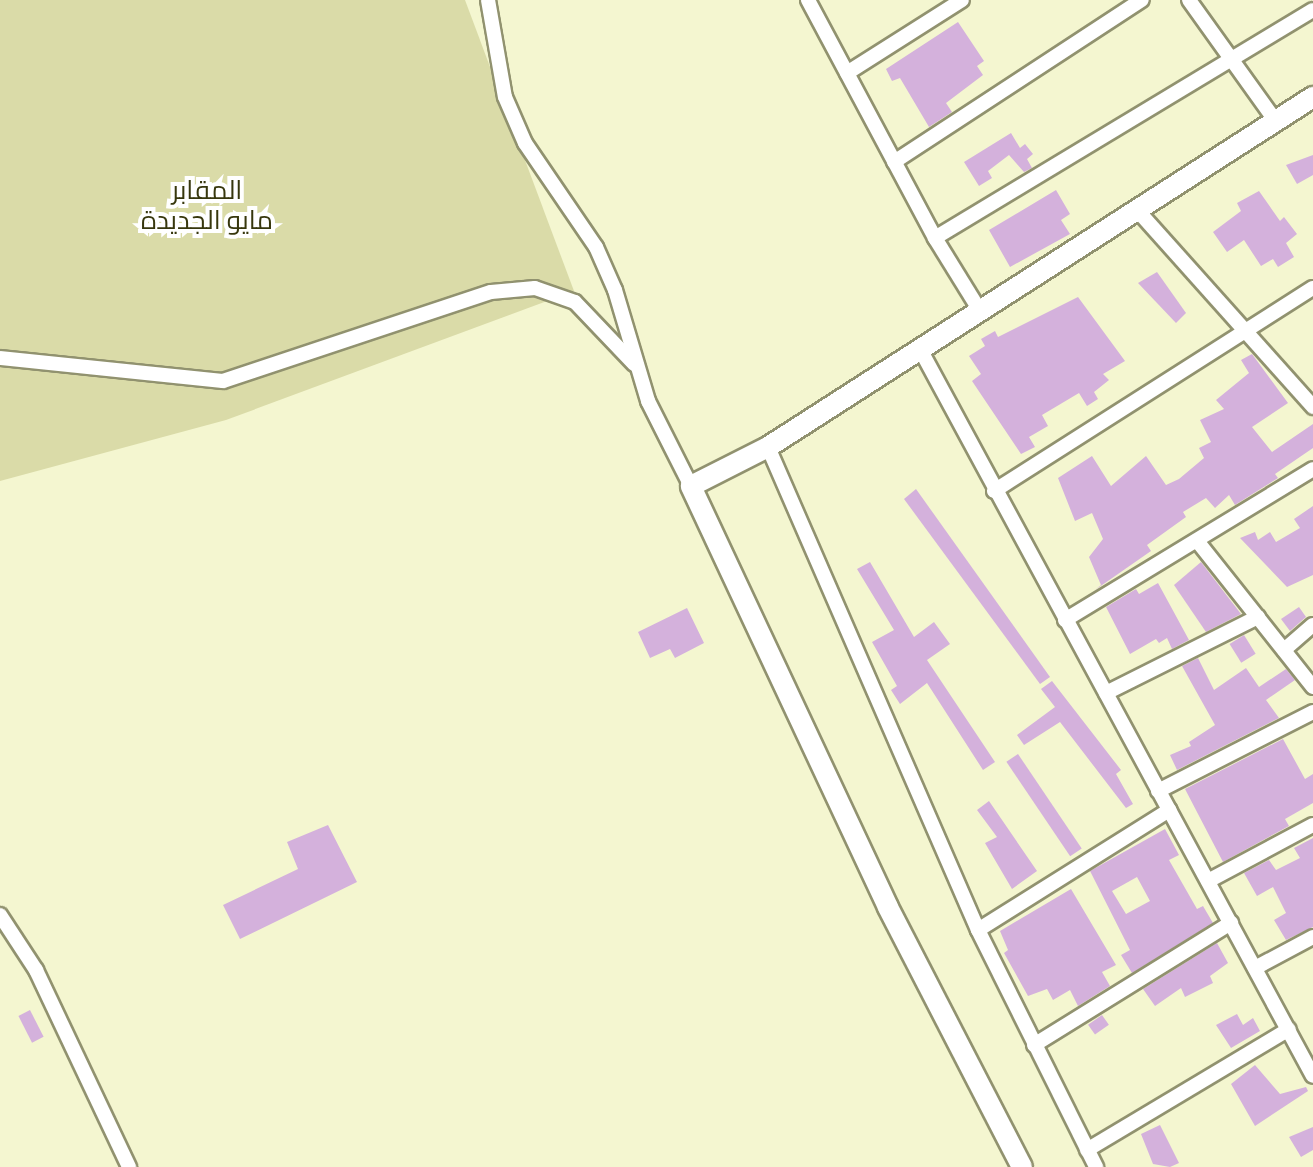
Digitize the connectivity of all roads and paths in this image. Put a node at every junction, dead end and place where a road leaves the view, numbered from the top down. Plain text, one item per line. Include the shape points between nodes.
1 (488, 0) edge
2 (808, 0) edge
3 (962, 0) edge
4 (1142, 0) edge
5 (1189, 0) edge
6 (1313, 10) edge
7 (1233, 60) junction
8 (847, 73) junction
9 (1311, 102) edge
10 (1275, 120) junction
11 (894, 162) junction
12 (1138, 211) junction
13 (935, 238) junction
14 (1313, 288) edge
15 (980, 311) junction
16 (1247, 330) junction
17 (920, 349) junction
18 (0, 358) edge
19 (634, 364) junction
20 (1313, 407) edge
21 (768, 447) junction
22 (1313, 469) edge
23 (691, 486) junction
24 (994, 491) junction
25 (1198, 542) junction
26 (1258, 617) junction
27 (1065, 620) junction
28 (1313, 625) edge
29 (1284, 650) junction
30 (1313, 687) edge
31 (1106, 693) junction
32 (1313, 712) edge
33 (1158, 791) junction
34 (1169, 810) junction
35 (1313, 825) edge
36 (1208, 881) junction
37 (0, 915) edge
38 (1231, 923) junction
39 (978, 930) junction
40 (1313, 937) edge
41 (1255, 968) junction
42 (1289, 1029) junction
43 (1034, 1045) junction
44 (1309, 1057) edge
45 (1313, 1076) edge
46 (1087, 1150) junction
47 (129, 1167) edge
48 (1022, 1167) edge
49 (1096, 1167) edge

1 - 19 street via 505,97 525,143 596,247 615,290
2 - 8 street
3 - 8 street
4 - 11 street
5 - 7 street
6 - 7 street
7 - 10 street
7 - 13 street
8 - 11 street
9 - 10 street
10 - 12 street
11 - 13 street
12 - 15 street
12 - 16 street
13 - 15 street
14 - 16 street
15 - 17 street
16 - 20 street
16 - 24 street
17 - 21 street
17 - 24 street
18 - 19 street via 223,381 491,292 535,288 575,302
19 - 23 street
21 - 23 street
21 - 39 street
22 - 25 street
23 - 48 street via 888,907
24 - 27 street
25 - 26 street
25 - 27 street
26 - 29 street
26 - 31 street
27 - 31 street
28 - 29 street
29 - 30 street
31 - 33 street
32 - 33 street
33 - 34 street
34 - 36 street
34 - 39 street
35 - 36 street
36 - 38 street
37 - 47 street via 36,970
38 - 41 street
38 - 43 street
39 - 43 street
40 - 41 street
41 - 42 street
42 - 44 street
42 - 46 street
43 - 46 street
44 - 45 street
46 - 49 street

